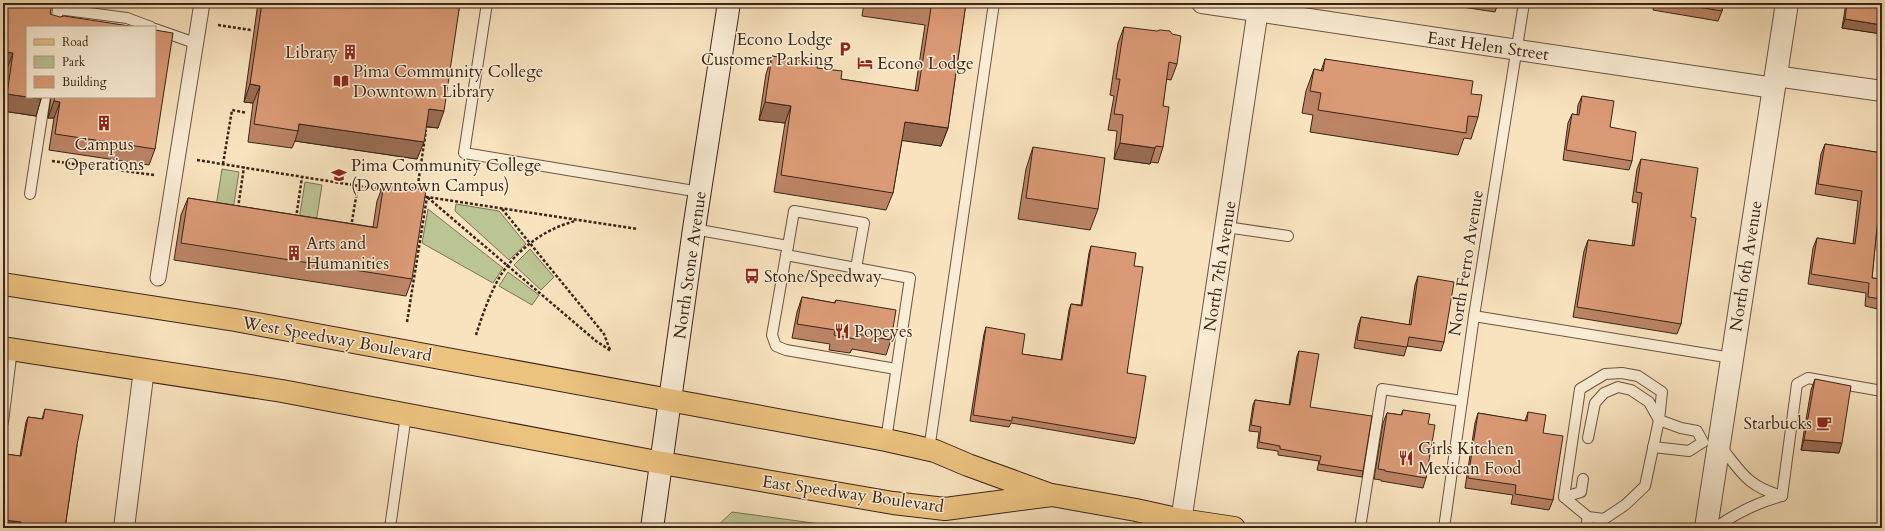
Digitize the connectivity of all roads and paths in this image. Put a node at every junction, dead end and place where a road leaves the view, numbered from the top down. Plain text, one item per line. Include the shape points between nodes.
1 (202, 3) edge
2 (487, 3) edge
3 (730, 3) edge
4 (994, 3) edge
5 (1202, 3) edge
6 (1524, 3) edge
7 (1787, 3) edge
8 (1259, 7) edge
9 (199, 22) junction
10 (55, 26) edge
11 (147, 26) edge
12 (156, 29) edge
13 (251, 30) dead end
14 (196, 43) junction
15 (1516, 50) junction
16 (1775, 82) junction
17 (1882, 91) edge
18 (45, 98) edge
19 (247, 113) dead end
20 (426, 130) edge
21 (177, 157) junction
22 (36, 159) junction
23 (223, 164) junction
24 (244, 167) junction
25 (302, 176) junction
26 (174, 178) junction
27 (358, 186) junction
28 (387, 190) edge
29 (700, 192) junction
30 (30, 194) dead end
31 (427, 197) junction
32 (502, 209) junction
33 (237, 214) edge
34 (578, 220) junction
35 (295, 224) edge
36 (1226, 227) junction
37 (694, 228) junction
38 (638, 229) dead end
39 (350, 232) edge
40 (1288, 236) dead end
41 (530, 243) junction
42 (787, 250) junction
43 (508, 265) junction
44 (856, 268) junction
45 (158, 278) dead end
46 (3, 284) edge
47 (1474, 316) junction
48 (407, 322) dead end
49 (476, 335) dead end
50 (8, 348) edge
51 (1732, 358) junction
52 (144, 369) junction
53 (896, 369) junction
54 (1882, 391) edge
55 (670, 400) junction
56 (1462, 401) junction
57 (406, 415) junction
58 (1658, 420) junction
59 (3, 422) edge
60 (1588, 438) dead end
61 (886, 440) junction
62 (1711, 444) junction
63 (1653, 447) junction
64 (929, 450) junction
65 (662, 463) junction
66 (1583, 479) dead end
67 (1052, 495) junction
68 (1782, 496) junction
69 (1564, 497) junction
70 (1588, 518) junction
71 (1180, 524) edge
72 (1604, 524) edge
73 (124, 528) edge
74 (390, 528) edge
75 (652, 528) edge
76 (1234, 528) edge
77 (1360, 528) edge
78 (1444, 528) edge
79 (1586, 528) edge
80 (1706, 528) edge
81 (1715, 528) edge

1 - 9 street
2 - 29 lane via 464,153
3 - 29 main road, North Stone Avenue
4 - 64 lane
5 - 8 street, East Helen Street
6 - 15 lane, North Ferro Avenue
7 - 16 main road, North 6th Avenue
8 - 15 street, East Helen Street
8 - 36 street, North 7th Avenue
9 - 13 path
9 - 14 street
10 - 11 lane via 58,9 127,18
12 - 14 lane
14 - 21 street
15 - 16 street, East Helen Street
15 - 47 lane, North Ferro Avenue
16 - 17 street, East Helen Street
16 - 51 main road, North 6th Avenue
18 - 22 lane
19 - 23 path via 232,110
20 - 31 path via 417,195
21 - 23 path
21 - 26 street
22 - 26 path
22 - 30 lane
23 - 24 path
24 - 25 path
24 - 33 path
25 - 27 path
25 - 35 path
26 - 45 street
27 - 28 path
27 - 39 path
29 - 37 main road, North Stone Avenue
31 - 32 path
31 - 43 path
31 - 48 path
32 - 34 path
32 - 41 path
34 - 38 path
34 - 41 path via 564,223
36 - 40 lane
36 - 71 street, North 7th Avenue
37 - 42 lane
37 - 55 main road, North Stone Avenue
41 - 43 path
41 - 43 path via 604,334 611,351
42 - 44 lane
42 - 44 lane via 794,211 864,223
42 - 53 lane via 772,335 776,346 786,350
43 - 49 path via 488,300
44 - 53 lane via 910,278
46 - 55 main road, West Speedway Boulevard via 235,320
47 - 51 lane
47 - 56 lane, North Ferro Avenue
50 - 52 main road
50 - 59 lane
51 - 62 main road, North 6th Avenue
52 - 57 main road via 282,391
52 - 73 street
53 - 61 lane
54 - 68 lane via 1808,378 1797,384
55 - 61 main road
55 - 65 main road, North Stone Avenue
56 - 77 lane via 1382,389
56 - 78 lane, North Ferro Avenue
57 - 65 main road
57 - 74 lane
58 - 60 lane via 1649,402 1631,390 1618,387 1604,393 1595,403
58 - 62 lane via 1697,431
58 - 63 lane
58 - 69 lane via 1662,392 1638,376 1622,373 1605,374 1580,389
61 - 64 main road
62 - 63 lane via 1689,451
62 - 68 lane via 1749,482 1767,492
62 - 80 main road, North 6th Avenue
63 - 72 lane via 1645,486
64 - 67 main road
65 - 67 main road, East Speedway Boulevard via 893,504 945,509
65 - 75 main road, North Stone Avenue
66 - 69 lane via 1581,492
67 - 71 main road, East Speedway Boulevard via 1136,510
68 - 81 lane via 1736,513
69 - 70 lane
70 - 72 lane
70 - 79 lane
71 - 76 main road, East Speedway Boulevard

